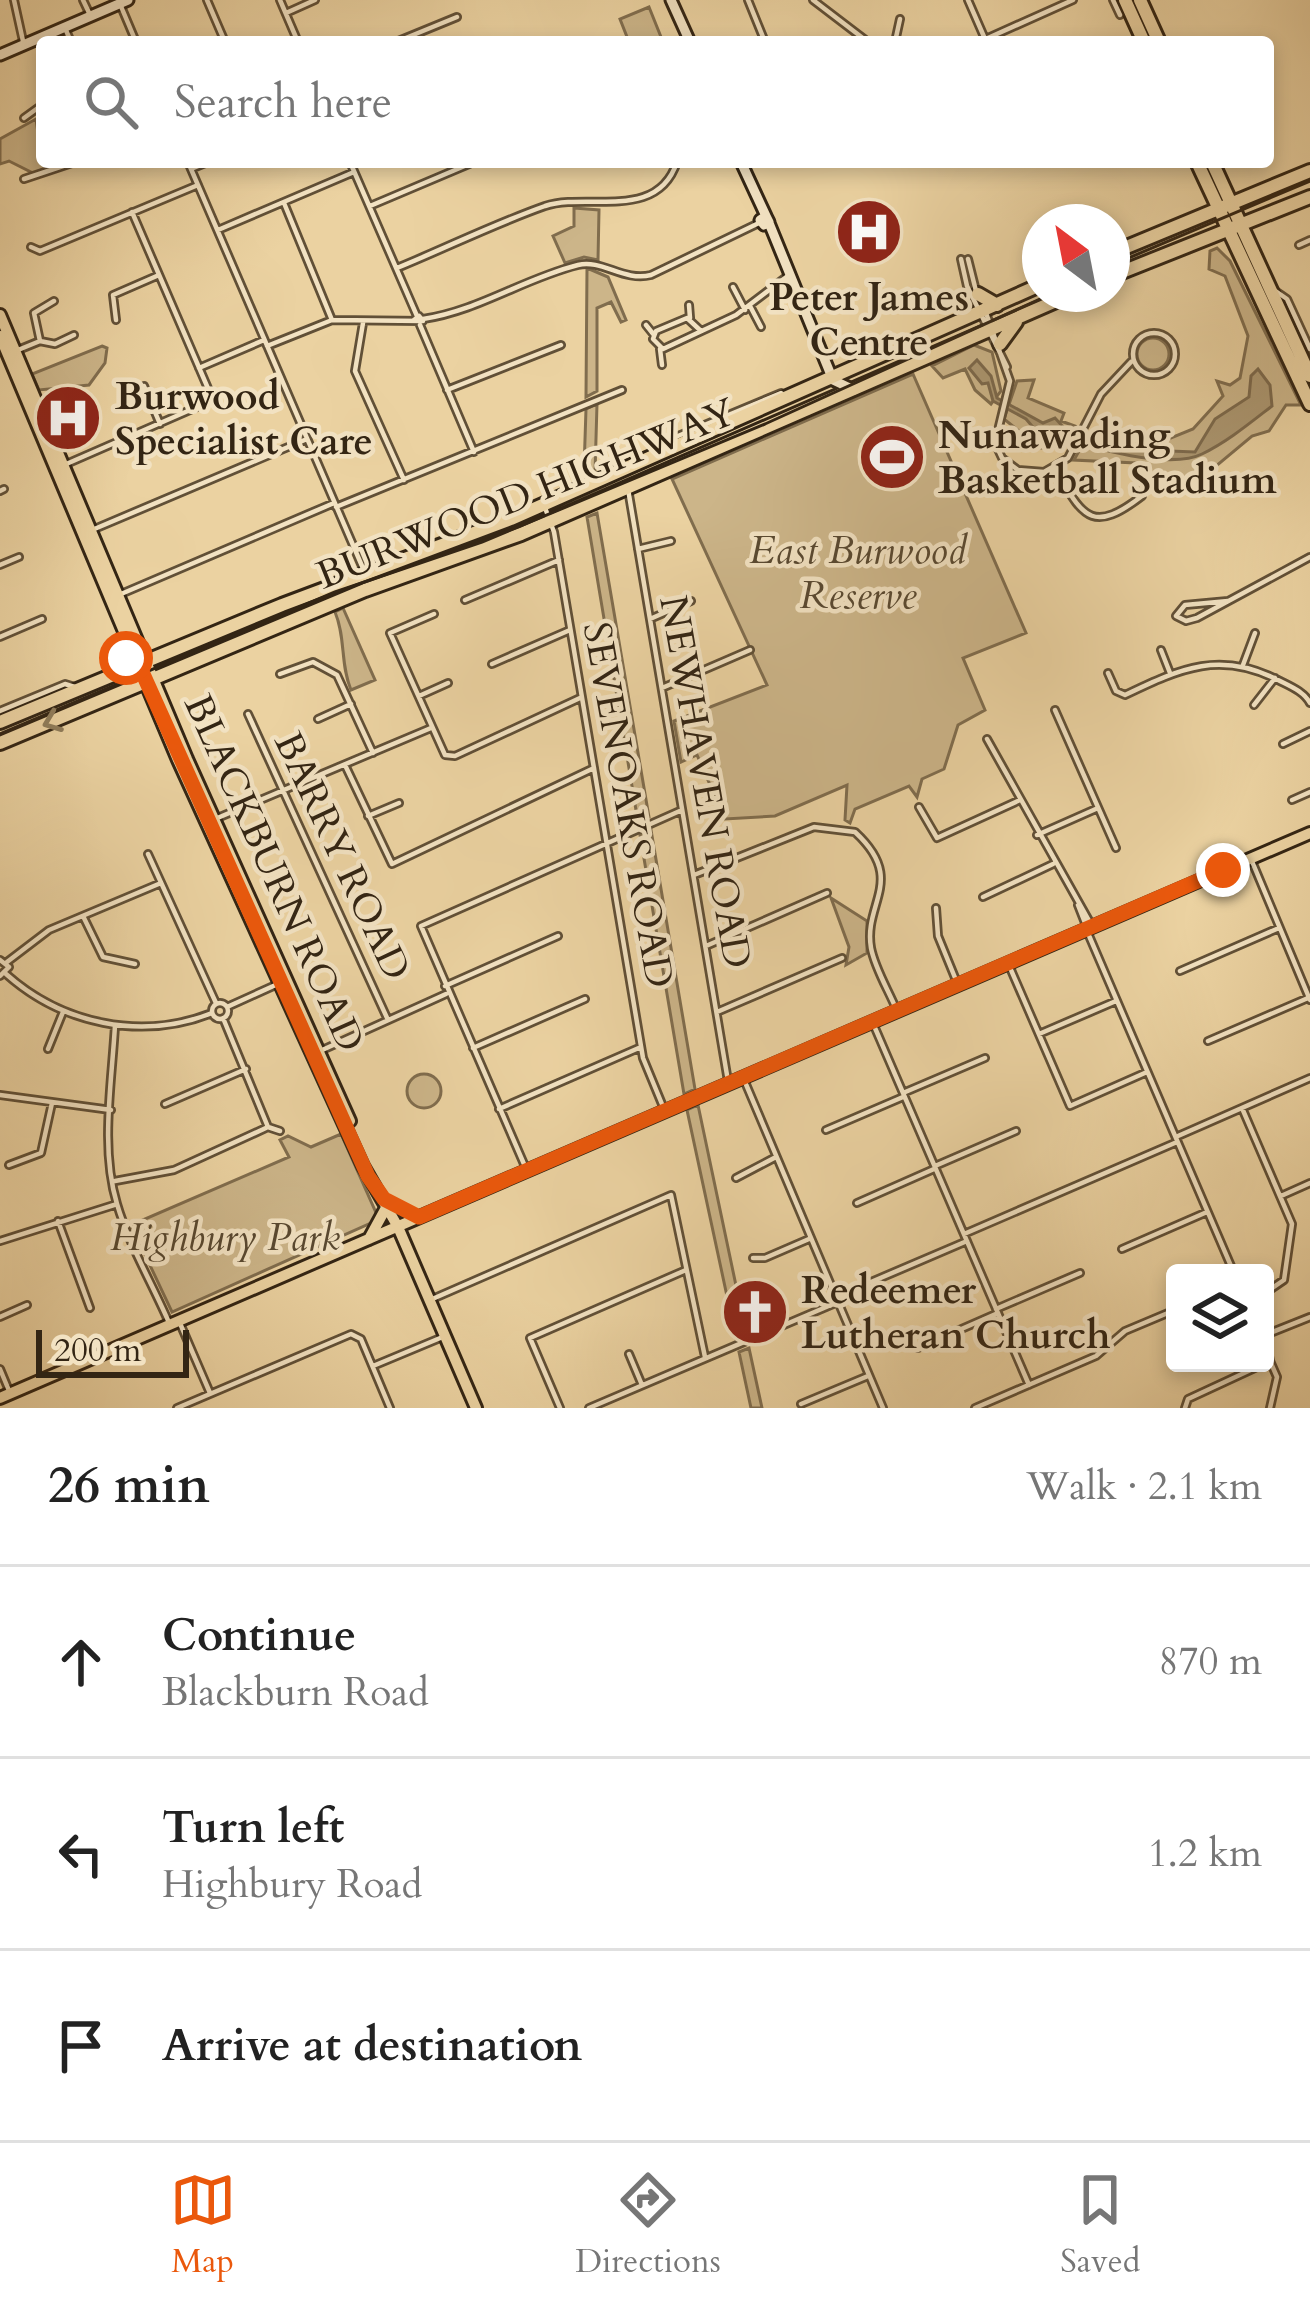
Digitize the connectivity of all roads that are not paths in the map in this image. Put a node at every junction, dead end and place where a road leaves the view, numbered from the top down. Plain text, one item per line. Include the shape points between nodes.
1 (14, 0) edge
2 (83, 0) edge
3 (207, 0) edge
4 (280, 0) edge
5 (315, 0) edge
6 (673, 0) edge
7 (748, 0) edge
8 (968, 0) edge
9 (1072, 0) edge
10 (1113, 0) edge
11 (1125, 0) edge
12 (1140, 0) edge
13 (818, 1) edge
14 (124, 2) edge
15 (286, 13) junction
16 (1120, 14) dead end
17 (457, 16) dead end
18 (91, 17) junction
19 (900, 19) dead end
20 (65, 28) junction
21 (46, 36) edge
22 (68, 36) edge
23 (134, 36) edge
24 (222, 36) edge
25 (296, 36) edge
26 (411, 36) edge
27 (687, 36) edge
28 (763, 36) edge
29 (861, 36) edge
30 (896, 36) edge
31 (980, 36) edge
32 (992, 36) edge
33 (1141, 36) edge
34 (1156, 36) edge
35 (36, 40) edge
36 (24, 45) junction
37 (0, 55) edge
38 (36, 110) edge
39 (25, 118) dead end
40 (57, 168) edge
41 (190, 168) edge
42 (352, 168) edge
43 (460, 168) edge
44 (674, 168) edge
45 (744, 168) edge
46 (1200, 168) edge
47 (1215, 168) edge
48 (1310, 171) edge
49 (354, 172) junction
50 (1219, 178) junction
51 (23, 179) dead end
52 (198, 185) junction
53 (568, 193) dead end
54 (1211, 193) junction
55 (1246, 196) junction
56 (1310, 197) edge
57 (284, 203) junction
58 (568, 203) junction
59 (1224, 205) junction
60 (370, 206) junction
61 (1277, 211) junction
62 (132, 212) junction
63 (1192, 218) junction
64 (764, 221) junction
65 (1234, 228) junction
66 (218, 230) junction
67 (1208, 239) junction
68 (1310, 240) edge
69 (1299, 244) dead end
70 (1130, 246) edge
71 (31, 247) dead end
72 (1250, 248) junction
73 (964, 259) dead end
74 (1241, 261) junction
75 (397, 268) junction
76 (1130, 270) edge
77 (159, 275) junction
78 (789, 275) junction
79 (734, 287) dead end
80 (1268, 289) junction
81 (1022, 291) edge
82 (54, 301) dead end
83 (689, 305) dead end
84 (983, 305) junction
85 (747, 308) junction
86 (1030, 312) edge
87 (0, 315) edge
88 (691, 318) junction
89 (116, 320) dead end
90 (332, 320) junction
91 (418, 320) junction
92 (363, 323) junction
93 (646, 326) dead end
94 (760, 327) dead end
95 (701, 331) junction
96 (74, 334) dead end
97 (654, 335) junction
98 (0, 336) edge
99 (990, 338) junction
100 (40, 341) junction
101 (266, 343) junction
102 (1293, 344) junction
103 (561, 346) dead end
104 (660, 349) junction
105 (1310, 349) edge
106 (16, 351) junction
107 (1286, 360) junction
108 (1132, 362) junction
109 (662, 364) dead end
110 (199, 368) junction
111 (1142, 373) junction
112 (1121, 376) junction
113 (1310, 376) edge
114 (837, 378) junction
115 (144, 386) dead end
116 (447, 390) junction
117 (622, 390) dead end
118 (859, 390) junction
119 (1310, 404) edge
120 (160, 424) junction
121 (307, 440) junction
122 (474, 452) junction
123 (652, 458) junction
124 (61, 467) junction
125 (1054, 468) junction
126 (673, 470) junction
127 (404, 480) junction
128 (628, 489) junction
129 (1142, 496) dead end
130 (335, 505) junction
131 (544, 505) junction
132 (550, 521) junction
133 (92, 530) junction
134 (671, 541) dead end
135 (638, 549) junction
136 (19, 557) dead end
137 (1310, 557) edge
138 (559, 560) junction
139 (0, 565) edge
140 (365, 573) junction
141 (121, 594) junction
142 (465, 600) dead end
143 (691, 601) dead end
144 (1228, 601) junction
145 (282, 604) junction
146 (328, 605) junction
147 (434, 614) dead end
148 (43, 619) dead end
149 (650, 620) junction
150 (570, 629) junction
151 (1254, 633) dead end
152 (0, 637) edge
153 (135, 642) junction
154 (750, 650) dead end
155 (1161, 650) dead end
156 (164, 653) junction
157 (143, 661) junction
158 (493, 664) dead end
159 (1244, 665) junction
160 (174, 672) junction
161 (114, 673) junction
162 (1107, 673) dead end
163 (1170, 673) junction
164 (280, 674) dead end
165 (1275, 678) junction
166 (448, 683) dead end
167 (145, 684) junction
168 (78, 688) junction
169 (662, 688) junction
170 (419, 696) junction
171 (583, 699) junction
172 (158, 700) junction
173 (1309, 702) edge
174 (351, 704) junction
175 (1254, 705) dead end
176 (1054, 710) dead end
177 (0, 711) edge
178 (248, 713) dead end
179 (318, 719) dead end
180 (0, 722) edge
181 (432, 728) junction
182 (1310, 731) edge
183 (987, 739) dead end
184 (0, 743) edge
185 (1283, 744) dead end
186 (373, 753) junction
187 (345, 765) junction
188 (594, 768) junction
189 (283, 791) junction
190 (1310, 792) edge
191 (1021, 800) junction
192 (1292, 800) dead end
193 (399, 802) dead end
194 (919, 808) dead end
195 (1098, 808) junction
196 (682, 810) junction
197 (368, 817) junction
198 (211, 821) junction
199 (1310, 833) edge
200 (1037, 836) junction
201 (607, 843) junction
202 (1116, 848) dead end
203 (148, 854) dead end
204 (1251, 859) junction
205 (1053, 864) junction
206 (694, 875) junction
207 (161, 883) junction
208 (827, 893) dead end
209 (983, 898) dead end
210 (936, 908) dead end
211 (83, 916) junction
212 (1088, 928) junction
213 (1280, 928) junction
214 (558, 936) dead end
215 (706, 946) junction
216 (842, 958) dead end
217 (3, 961) edge
218 (1008, 963) junction
219 (135, 964) dead end
220 (1180, 971) dead end
221 (3, 975) edge
222 (284, 982) junction
223 (958, 985) junction
224 (447, 990) junction
225 (585, 999) dead end
226 (1310, 999) edge
227 (1117, 1001) junction
228 (216, 1004) junction
229 (227, 1007) junction
230 (898, 1011) junction
231 (63, 1012) junction
232 (717, 1012) junction
233 (212, 1013) junction
234 (223, 1018) junction
235 (388, 1020) junction
236 (872, 1022) junction
237 (115, 1025) junction
238 (1039, 1034) junction
239 (1208, 1041) dead end
240 (641, 1047) junction
241 (48, 1048) dead end
242 (473, 1048) junction
243 (317, 1053) junction
244 (985, 1058) dead end
245 (246, 1070) junction
246 (1148, 1072) junction
247 (1308, 1079) edge
248 (737, 1080) junction
249 (1310, 1088) edge
250 (0, 1095) edge
251 (904, 1095) junction
252 (52, 1103) junction
253 (165, 1104) dead end
254 (1242, 1108) junction
255 (500, 1109) junction
256 (111, 1110) junction
257 (665, 1111) junction
258 (268, 1127) junction
259 (826, 1130) dead end
260 (280, 1131) dead end
261 (1016, 1131) dead end
262 (1176, 1140) junction
263 (776, 1157) junction
264 (9, 1165) dead end
265 (935, 1167) junction
266 (526, 1171) junction
267 (736, 1178) dead end
268 (112, 1182) junction
269 (1310, 1183) edge
270 (1281, 1196) junction
271 (384, 1198) junction
272 (857, 1203) dead end
273 (117, 1205) junction
274 (1207, 1212) junction
275 (423, 1216) junction
276 (58, 1221) junction
277 (398, 1226) junction
278 (375, 1237) junction
279 (965, 1237) junction
280 (810, 1238) junction
281 (0, 1241) edge
282 (1122, 1249) dead end
283 (410, 1254) junction
284 (753, 1258) dead end
285 (1230, 1264) edge
286 (687, 1270) junction
287 (1080, 1273) dead end
288 (1274, 1287) edge
289 (837, 1299) junction
290 (430, 1300) junction
291 (27, 1305) dead end
292 (90, 1308) dead end
293 (997, 1311) junction
294 (1166, 1314) edge
295 (0, 1317) edge
296 (1310, 1317) edge
297 (175, 1323) junction
298 (1274, 1332) edge
299 (446, 1336) junction
300 (918, 1348) dead end
301 (628, 1354) dead end
302 (705, 1358) junction
303 (373, 1366) junction
304 (0, 1369) edge
305 (1274, 1370) edge
306 (1246, 1372) edge
307 (869, 1376) junction
308 (642, 1385) junction
309 (1029, 1385) junction
310 (210, 1393) junction
311 (5, 1395) edge
312 (994, 1400) junction
313 (801, 1404) dead end
314 (180, 1407) edge
315 (390, 1408) edge
316 (476, 1408) edge
317 (560, 1408) edge
318 (590, 1408) edge
319 (883, 1408) edge
320 (975, 1408) edge
321 (998, 1408) edge
322 (1185, 1408) edge
323 (1270, 1408) edge

1 - 36 street
2 - 18 street
3 - 24 street
4 - 15 street
5 - 15 street
6 - 27 main road
7 - 28 street
8 - 31 street
9 - 32 street
10 - 16 street
11 - 33 highway
12 - 34 highway
13 - 29 street
14 - 18 main road
14 - 23 street
15 - 25 street
17 - 26 street
18 - 20 main road
19 - 30 street
20 - 21 main road
20 - 22 street
35 - 36 main road
36 - 37 main road
38 - 39 street
40 - 51 street
41 - 52 street
42 - 49 street
43 - 60 street
44 - 58 street via 664,185 637,198
45 - 64 main road
46 - 54 highway
47 - 50 highway
48 - 55 highway
49 - 57 street
49 - 60 street
50 - 55 highway
50 - 59 highway
52 - 62 street
52 - 66 street
53 - 58 street
54 - 59 highway
54 - 63 highway
55 - 59 highway
56 - 61 highway
57 - 66 street
57 - 90 street
58 - 75 street
59 - 63 highway
59 - 65 highway
60 - 75 street
61 - 65 highway
61 - 72 highway
62 - 71 street via 40,251
62 - 77 street
63 - 70 highway
64 - 78 main road
64 - 91 street via 634,280 582,264
65 - 67 highway
65 - 72 highway
65 - 74 highway
66 - 101 street
67 - 74 highway
67 - 76 highway
68 - 69 street
72 - 80 highway
73 - 84 street
74 - 107 highway
75 - 91 street
77 - 89 street via 112,295
77 - 110 street
78 - 85 street
78 - 114 main road
79 - 85 street
80 - 102 highway
80 - 105 street via 1287,299
81 - 84 highway
82 - 100 street via 34,313
83 - 88 street
84 - 99 street
84 - 114 highway, BURWOOD HIGHWAY
85 - 94 street
85 - 95 street
86 - 99 highway
87 - 106 main road, BLACKBURN ROAD
88 - 95 street
88 - 97 street
90 - 92 street
90 - 101 street
91 - 92 street
91 - 116 street
92 - 127 street via 355,371
93 - 97 street
95 - 104 street
96 - 100 street via 56,344
97 - 104 street
98 - 124 main road, BLACKBURN ROAD
99 - 118 highway, BURWOOD HIGHWAY
99 - 125 street via 1007,367 994,440 1005,461 1026,473
100 - 106 street
101 - 110 street
101 - 121 street
102 - 107 highway
102 - 113 highway
103 - 116 street
104 - 109 street
106 - 124 main road, BLACKBURN ROAD
107 - 119 highway
108 - 111 street
108 - 111 street via 1143,340 1160,334 1174,341 1172,363
108 - 112 street
110 - 120 street via 213,400
111 - 112 street
112 - 125 street
114 - 118 main road via 842,388
114 - 123 highway, BURWOOD HIGHWAY
115 - 120 street
116 - 122 street
117 - 122 street
118 - 126 highway, BURWOOD HIGHWAY
120 - 124 street
121 - 130 street
121 - 133 street
122 - 127 street
123 - 126 highway
123 - 131 highway, BURWOOD HIGHWAY
124 - 133 main road, BLACKBURN ROAD
124 - 153 main road, BLACKBURN ROAD
125 - 129 street via 1094,518 1116,515
126 - 128 highway, BURWOOD HIGHWAY
127 - 130 street
128 - 132 highway, BURWOOD HIGHWAY
128 - 135 street, NEWHAVEN ROAD
130 - 140 street
130 - 141 street
131 - 132 street, SEVENOAKS ROAD
131 - 140 highway, BURWOOD HIGHWAY
132 - 138 street, SEVENOAKS ROAD
132 - 146 highway, BURWOOD HIGHWAY
133 - 141 main road, BLACKBURN ROAD
134 - 135 street
135 - 149 street, NEWHAVEN ROAD
136 - 139 street
137 - 144 street
138 - 142 street
138 - 150 street, SEVENOAKS ROAD
140 - 145 highway, BURWOOD HIGHWAY
141 - 153 main road, BLACKBURN ROAD
143 - 149 street
144 - 144 street via 1186,621 1176,616 1185,605
145 - 146 highway via 289,614
145 - 156 highway, BURWOOD HIGHWAY
146 - 160 highway, BURWOOD HIGHWAY
147 - 170 street via 390,633
148 - 152 street
149 - 169 street, NEWHAVEN ROAD
150 - 158 street
150 - 171 street, SEVENOAKS ROAD
151 - 159 street
153 - 156 main road
153 - 157 main road, BLACKBURN ROAD
153 - 161 main road
154 - 169 street
155 - 163 street
156 - 157 highway, BURWOOD HIGHWAY
157 - 161 highway, BURWOOD HIGHWAY
157 - 167 main road, BLACKBURN ROAD
159 - 163 street via 1205,662
159 - 165 street
160 - 167 highway, BURWOOD HIGHWAY
160 - 172 main road
161 - 168 highway, BURWOOD HIGHWAY
162 - 163 street via 1120,694
164 - 174 street via 314,662 337,675
165 - 173 street
165 - 175 street
166 - 170 street
167 - 172 main road, BLACKBURN ROAD
167 - 172 main road
167 -> 184 highway, BURWOOD HIGHWAY
168 - 177 street, BURWOOD HIGHWAY via 65,684
168 - 180 highway, BURWOOD HIGHWAY
169 - 196 street, NEWHAVEN ROAD
170 - 181 street
171 - 181 street via 449,757
171 - 188 street, SEVENOAKS ROAD
172 - 198 main road, BLACKBURN ROAD
174 - 179 street
174 - 186 street
176 - 195 street
178 - 189 street, BARRY ROAD
181 - 186 street
182 - 185 street
183 - 191 street
186 - 187 street
187 - 189 street
187 - 197 street
188 - 197 street via 400,863 386,857
188 - 201 street, SEVENOAKS ROAD
189 - 198 street
189 - 235 street, BARRY ROAD
190 - 192 street
191 - 194 street via 937,838
191 - 200 street
193 - 197 street
195 - 200 street
195 - 202 street
196 - 201 street
196 - 206 street, NEWHAVEN ROAD
198 - 222 main road, BLACKBURN ROAD
199 - 204 main road
200 - 205 street
201 - 224 street via 421,926
201 - 240 street, SEVENOAKS ROAD
203 - 207 street
204 - 212 main road
204 - 213 street
205 - 209 street
205 - 212 street
206 - 215 street, NEWHAVEN ROAD
206 - 230 street via 814,826 855,832 880,872 870,946
207 - 211 street
207 - 228 street
208 - 215 street
210 - 223 street via 940,945
211 - 217 street
211 - 219 street via 103,957
212 - 218 main road
212 - 227 street
213 - 220 street
213 - 226 street
214 - 224 street
215 - 232 street, NEWHAVEN ROAD
216 - 232 street
217 - 221 street
218 - 223 main road
218 - 238 street
221 - 231 street
222 - 229 street
222 - 243 main road, BLACKBURN ROAD
223 - 230 main road
224 - 235 street
224 - 242 street
225 - 242 street
226 - 239 street
227 - 238 street
227 - 246 street
228 - 229 street
228 - 233 street
229 - 234 street
230 - 236 main road
231 - 237 street
231 - 241 street
232 - 248 street, NEWHAVEN ROAD
233 - 234 street
233 - 237 street
234 - 245 street
235 - 243 street
236 - 248 main road
236 - 251 street
237 - 256 street
238 - 246 street via 1070,1106
240 - 255 street
240 - 257 street, SEVENOAKS ROAD
242 - 255 street
243 - 271 main road, BLACKBURN ROAD
244 - 251 street
245 - 253 street
245 - 258 street
246 - 262 street
247 - 249 street
247 - 254 street
248 - 257 main road
248 - 263 street
250 - 252 street
251 - 259 street
251 - 265 street
252 - 256 street
252 - 264 street via 41,1154
254 - 262 street
254 - 270 street
255 - 266 street
256 - 268 street
257 - 266 main road
258 - 260 street
258 - 268 street via 174,1170
261 - 265 street
262 - 274 street
262 - 279 street
263 - 267 street
263 - 280 street
265 - 272 street
265 - 279 street
266 - 275 main road
268 - 273 street
269 - 270 street
270 - 288 street via 1292,1233 1284,1280
271 - 275 main road
271 - 277 main road, BLACKBURN ROAD
271 - 278 main road
273 - 276 street
273 - 297 street
274 - 282 street
274 - 285 street
275 - 277 main road
275 - 283 main road
276 - 281 street
276 - 292 street
277 - 278 main road
277 - 283 main road, BLACKBURN ROAD
278 - 283 main road
278 - 297 main road
279 - 289 street
279 - 293 street
280 - 284 street
280 - 289 street
283 - 290 main road, BLACKBURN ROAD
286 - 290 street via 671,1195
286 - 302 street
286 - 317 street via 530,1338
287 - 293 street
289 - 302 street
289 - 307 street
290 - 299 main road, BLACKBURN ROAD
291 - 295 street
293 - 300 street
293 - 309 street
294 - 309 street
296 - 298 street
297 - 310 street
297 - 311 main road
299 - 303 street
299 - 316 main road, BLACKBURN ROAD
301 - 308 street
302 - 308 street
303 - 310 street via 356,1334
303 - 315 street
304 - 311 street
305 - 323 street
306 - 322 street via 1187,1399
307 - 313 street
307 - 319 street
308 - 318 street
309 - 312 street
310 - 314 street
312 - 320 street
312 - 321 street

